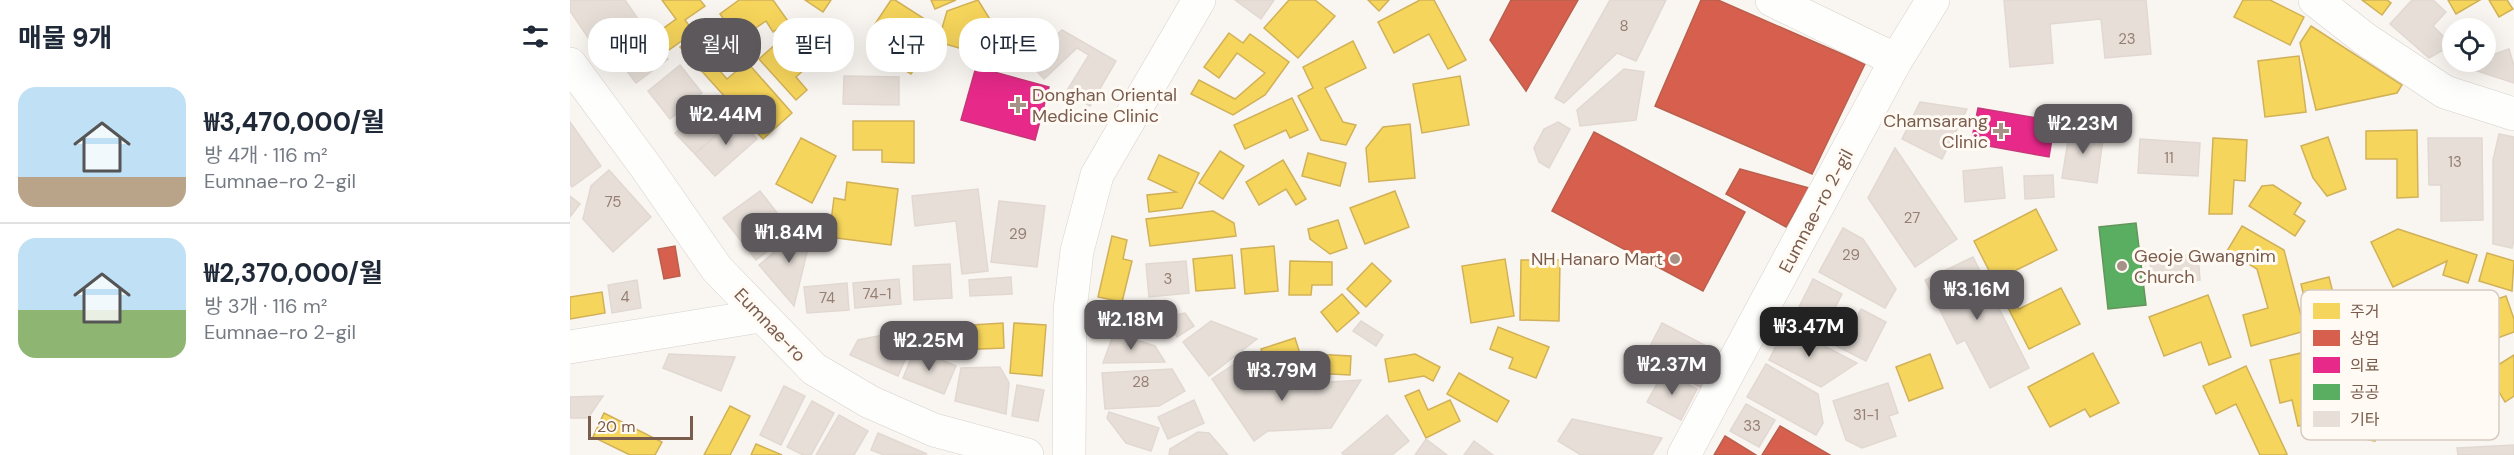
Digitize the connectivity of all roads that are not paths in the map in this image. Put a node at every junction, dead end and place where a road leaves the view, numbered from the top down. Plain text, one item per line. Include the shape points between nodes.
1 (1199, 0) edge
2 (1772, 0) edge
3 (1933, 0) edge
4 (2315, 0) edge
5 (1896, 60) junction
6 (570, 64) edge
7 (2514, 114) edge
8 (760, 316) junction
9 (570, 347) edge
10 (1027, 455) edge
11 (1069, 455) edge
12 (1684, 455) edge

1 - 11 street via 1097,176 1077,251 1070,310
2 - 5 street
3 - 5 street, Eumnae-ro 2-gil
4 - 7 street via 2445,92
5 - 12 street, Eumnae-ro 2-gil
6 - 8 street, Eumnae-ro via 717,269
8 - 9 street
8 - 10 street, Eumnae-ro via 814,369 870,402 934,430

